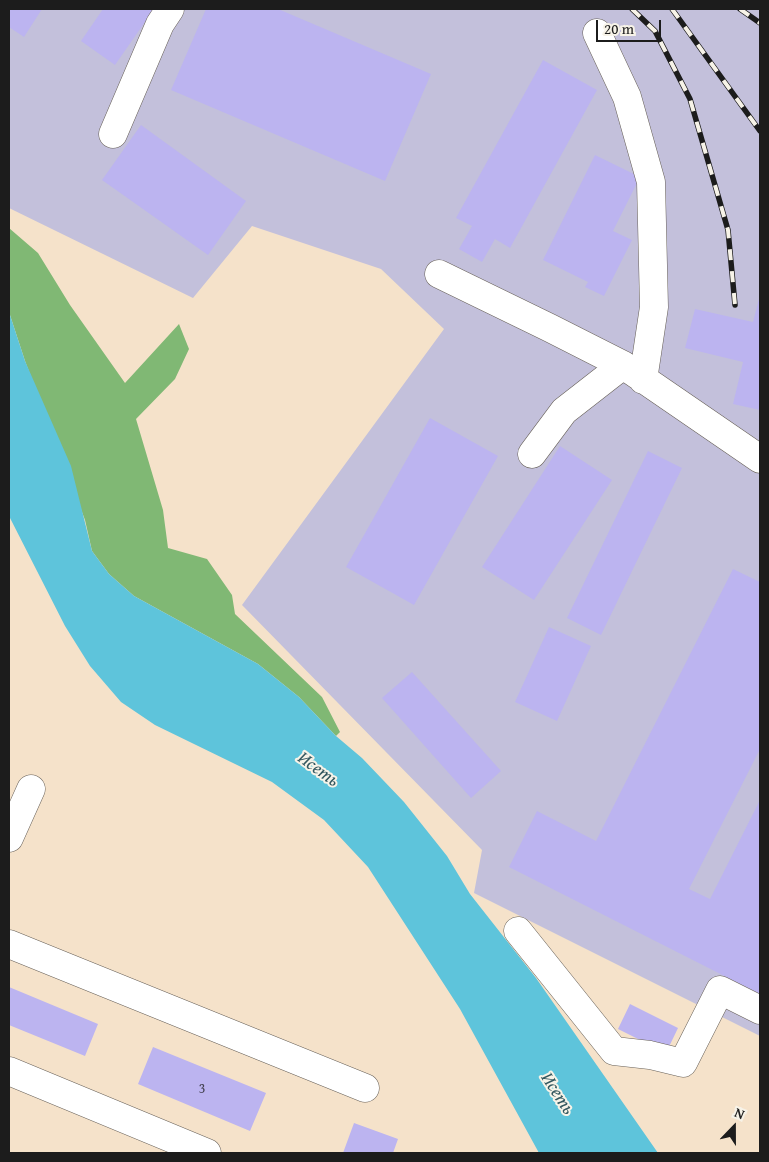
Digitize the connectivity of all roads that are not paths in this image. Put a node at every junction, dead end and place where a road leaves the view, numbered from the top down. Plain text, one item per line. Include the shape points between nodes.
1 (170, 9) edge
2 (597, 33) dead end
3 (112, 134) dead end
4 (439, 274) dead end
5 (633, 373) junction
6 (532, 454) dead end
7 (760, 459) edge
8 (30, 789) dead end
9 (9, 838) edge
10 (518, 931) dead end
11 (9, 944) edge
12 (760, 1010) edge
13 (9, 1071) edge
14 (365, 1088) dead end
15 (206, 1153) edge

1 - 3 lane via 160,24
2 - 5 lane via 627,96 651,182 654,307
4 - 5 lane
5 - 6 lane via 564,410
5 - 7 lane
8 - 9 lane
10 - 12 lane via 614,1051 684,1063 720,990
11 - 14 lane
13 - 15 lane

